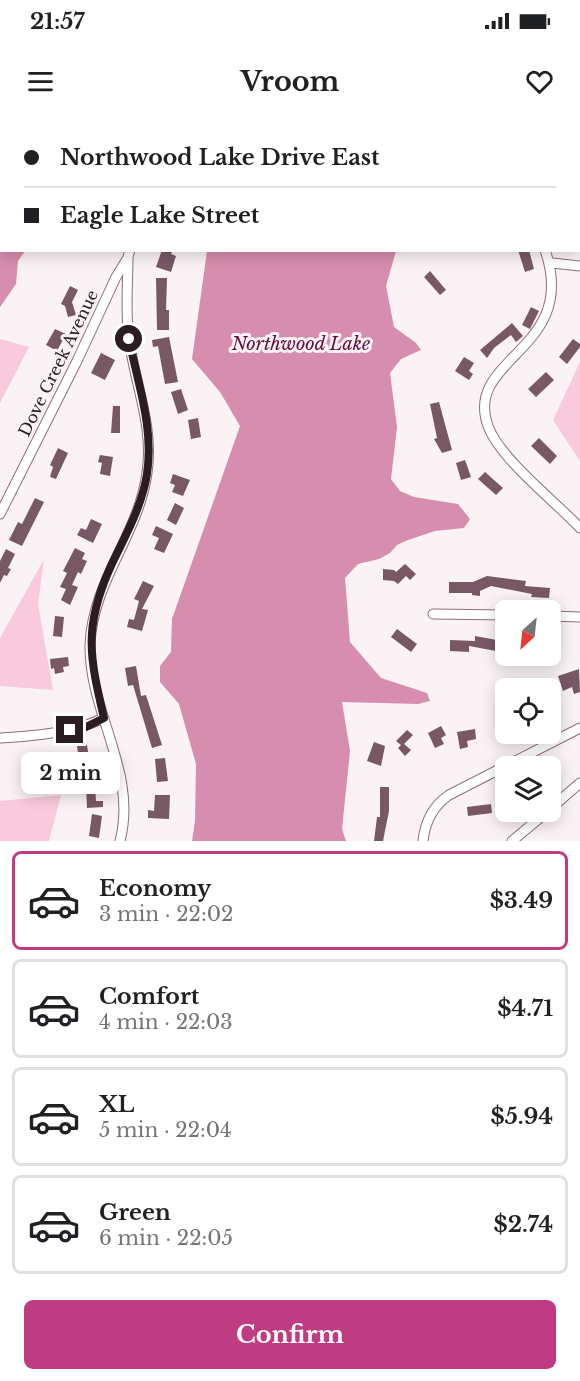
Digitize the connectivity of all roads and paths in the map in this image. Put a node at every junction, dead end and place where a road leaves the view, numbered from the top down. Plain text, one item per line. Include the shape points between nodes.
1 (546, 252) edge
2 (129, 254) edge
3 (552, 262) junction
4 (580, 266) edge
5 (556, 316) dead end
6 (545, 336) dead end
7 (0, 514) edge
8 (580, 528) edge
9 (434, 614) dead end
10 (495, 615) edge
11 (561, 616) edge
12 (580, 617) edge
13 (104, 718) junction
14 (580, 728) edge
15 (0, 738) edge
16 (580, 783) edge
17 (561, 800) edge
18 (535, 822) edge
19 (120, 841) edge
20 (423, 841) edge
21 (512, 841) edge

1 - 3 street
2 - 7 street, Dove Creek Avenue
2 - 13 street via 129,339 148,423 149,461 143,492 100,591 92,630 91,660
3 - 4 street
3 - 5 street via 559,293
6 - 8 street via 494,383 485,405 486,420 492,435 512,460
9 - 10 street
11 - 12 street
13 - 15 street via 86,727
13 - 19 street via 124,789
14 - 20 street via 449,795 429,818
16 - 17 street
18 - 21 street

